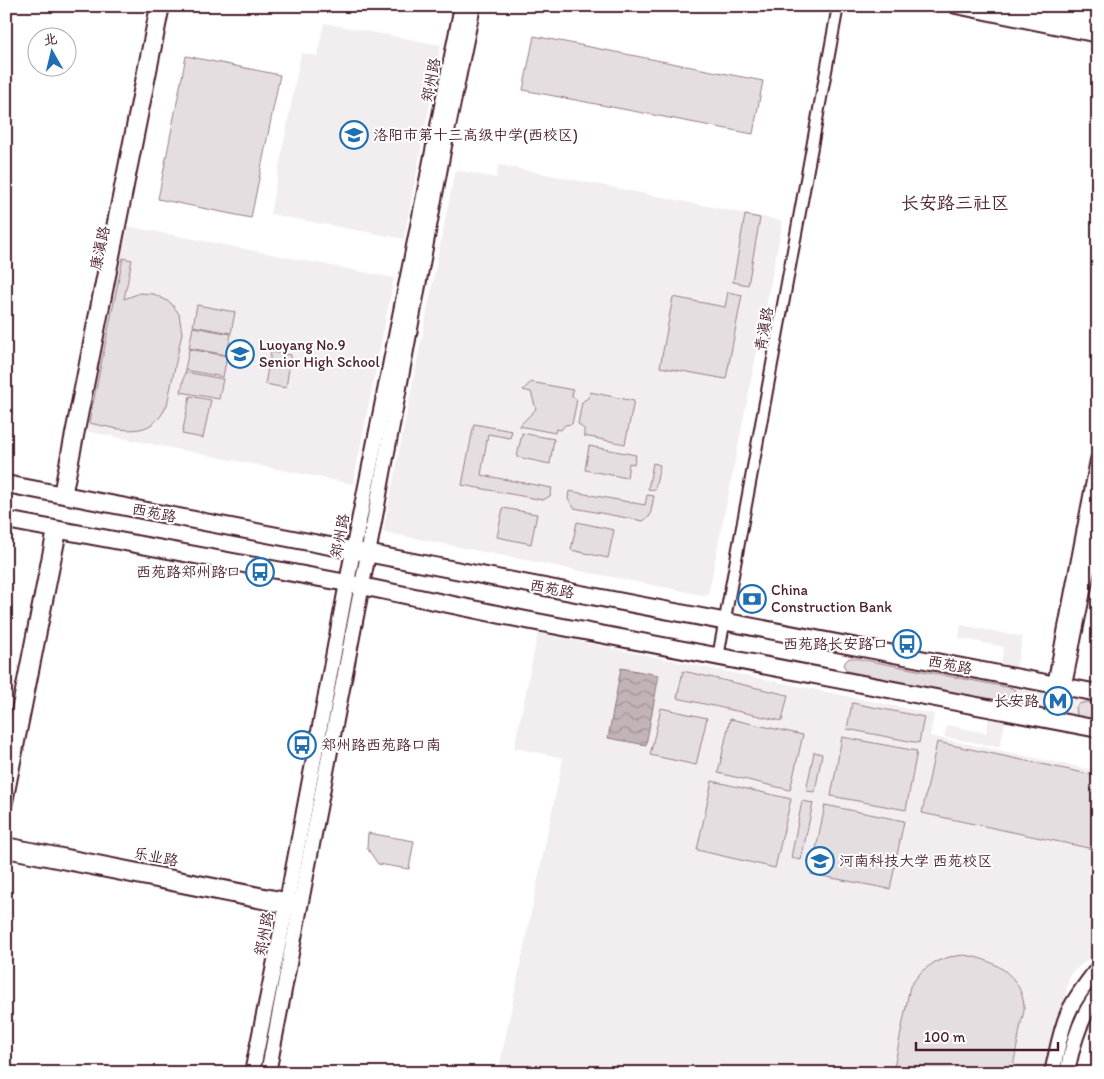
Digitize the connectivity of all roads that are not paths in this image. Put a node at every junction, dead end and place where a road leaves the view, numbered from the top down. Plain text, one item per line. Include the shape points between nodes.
1 (156, 6) edge
2 (164, 6) edge
3 (462, 6) edge
4 (473, 6) edge
5 (838, 6) edge
6 (956, 6) edge
7 (1017, 6) edge
8 (1098, 22) edge
9 (1098, 35) edge
10 (1098, 460) edge
11 (6, 484) edge
12 (63, 495) junction
13 (1098, 517) edge
14 (6, 520) edge
15 (57, 530) junction
16 (361, 553) junction
17 (354, 584) junction
18 (725, 623) junction
19 (718, 657) junction
20 (1060, 686) junction
21 (1098, 694) edge
22 (1052, 720) junction
23 (1098, 730) edge
24 (6, 766) edge
25 (6, 807) edge
26 (6, 843) edge
27 (6, 852) edge
28 (293, 904) junction
29 (1098, 968) edge
30 (1098, 994) edge
31 (252, 1073) edge
32 (268, 1073) edge
33 (1052, 1073) edge
34 (1067, 1073) edge

1 - 12 street, 康滇路
2 - 12 street, 康滇路
3 - 16 street, 郑州路
4 - 16 street, 郑州路
5 - 18 street, 青滇路
6 - 9 street
7 - 8 street
10 - 20 street
11 - 12 main road, 西苑路
12 - 16 main road, 西苑路
13 - 20 street
14 - 15 main road
15 - 17 main road
15 - 24 street
15 - 25 street
16 - 17 street, 郑州路
16 - 18 main road, 西苑路
17 - 19 main road
17 - 28 street, 郑州路
18 - 19 street, 青滇路
18 - 20 main road, 西苑路
19 - 22 main road
20 - 21 main road, 西苑路
20 - 22 street
22 - 23 main road
26 - 28 street, 乐业路
27 - 28 street, 乐业路
28 - 31 street, 郑州路
28 - 32 street, 郑州路
29 - 33 street via 1068,1012
30 - 34 street via 1085,1013 1072,1045

